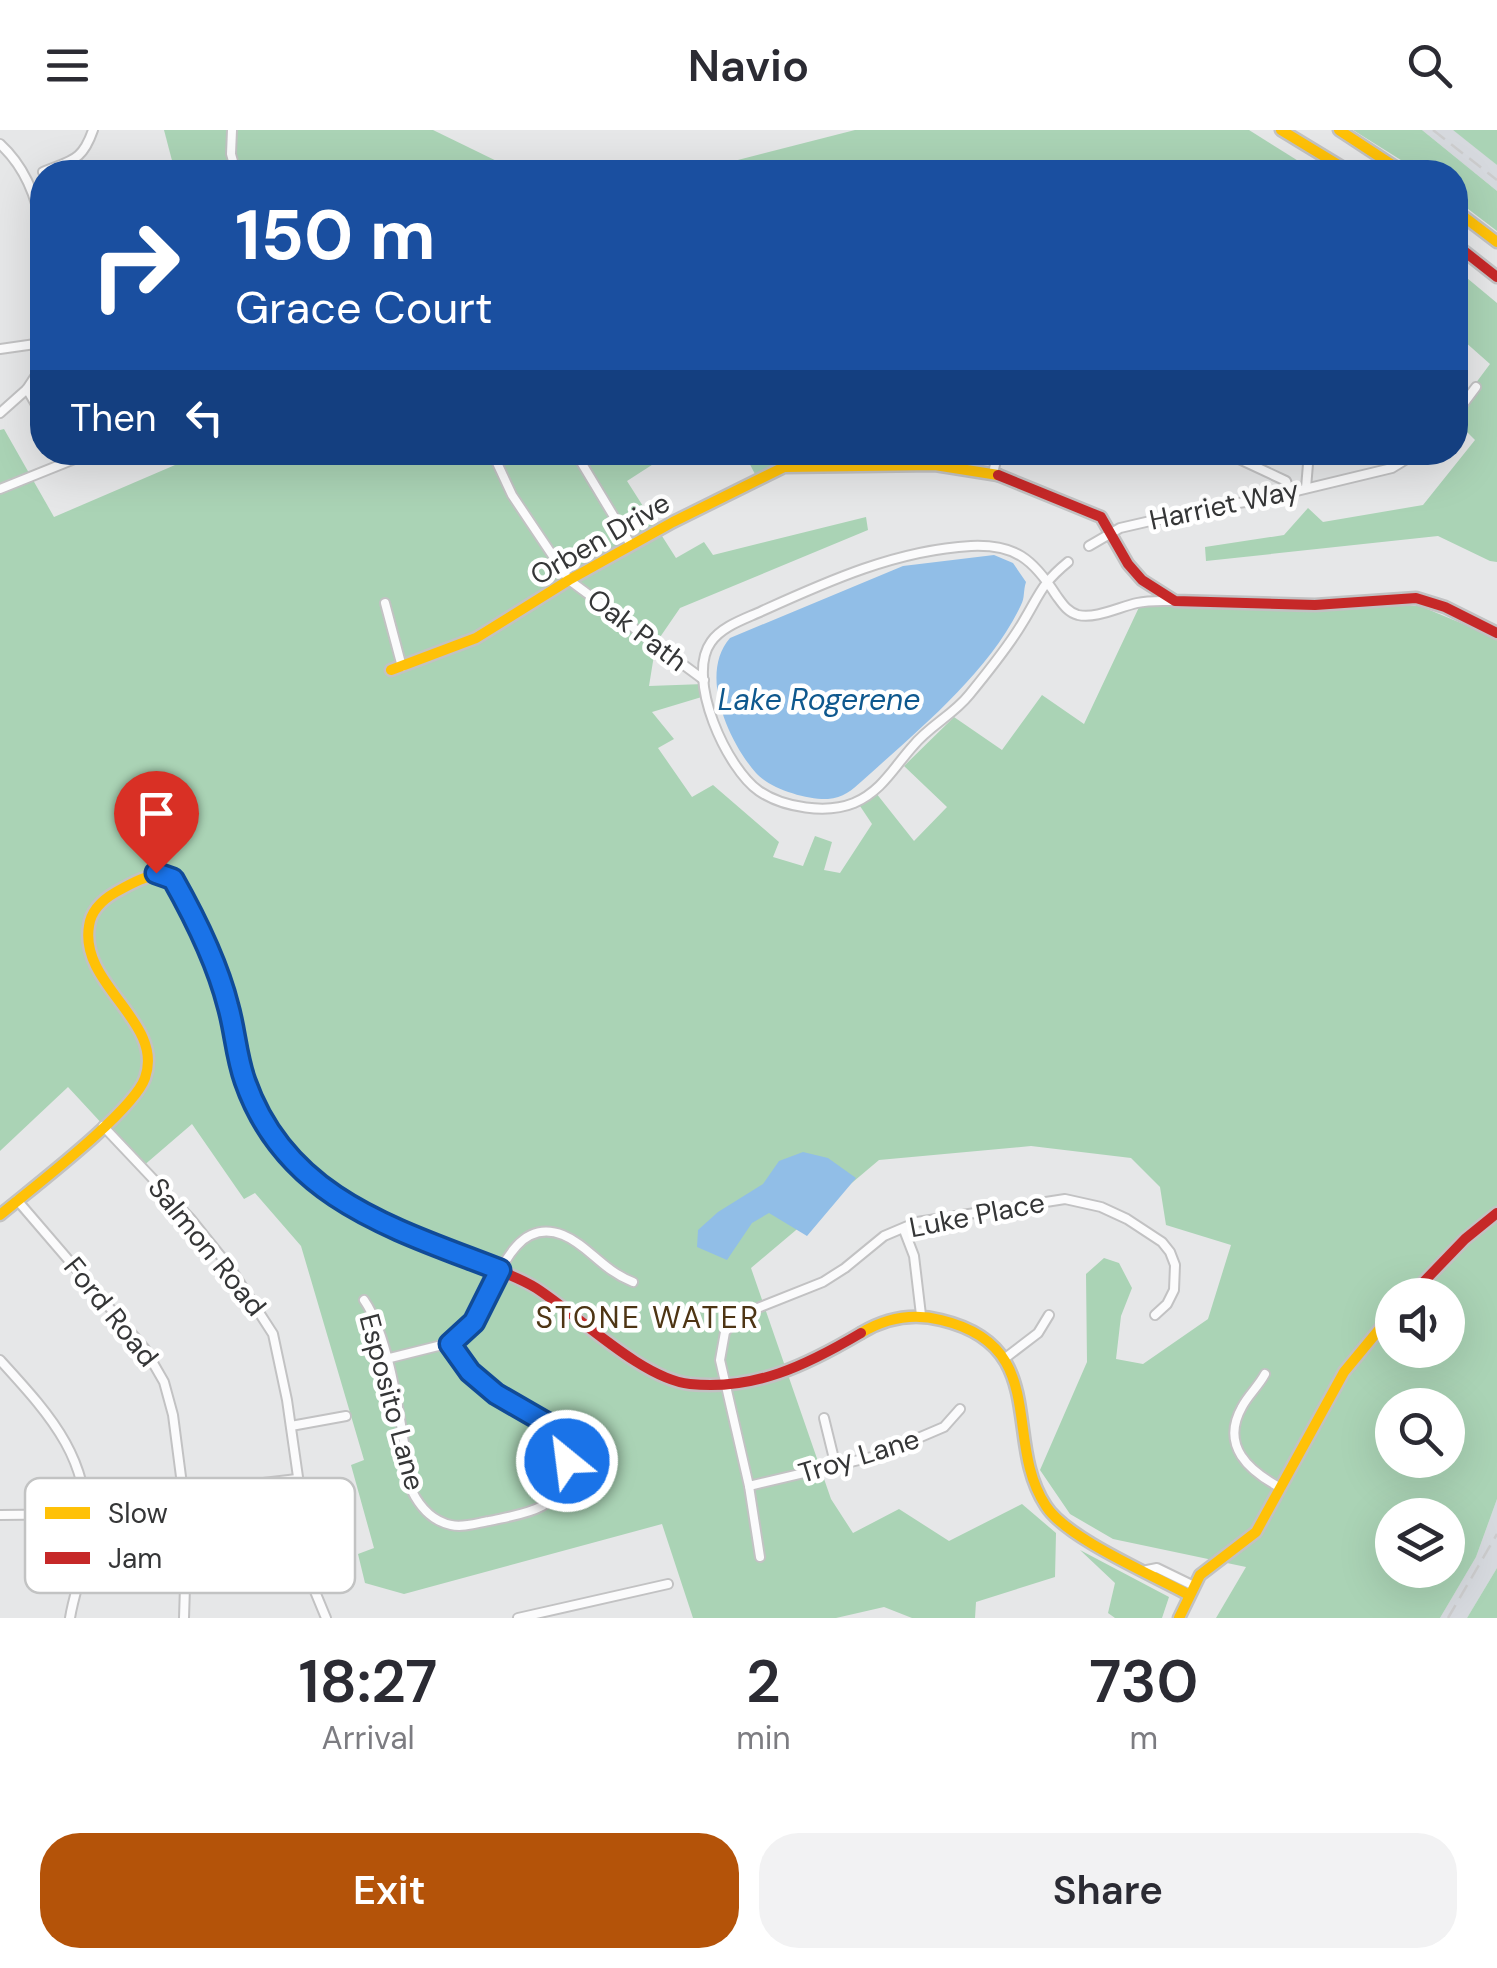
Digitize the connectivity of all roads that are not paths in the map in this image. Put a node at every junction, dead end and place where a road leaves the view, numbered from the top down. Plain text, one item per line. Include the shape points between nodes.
1 (93, 130) edge
2 (232, 130) edge
3 (1281, 130) edge
4 (1339, 130) edge
5 (0, 144) edge
6 (75, 160) edge
7 (233, 160) edge
8 (1330, 160) edge
9 (1384, 160) edge
10 (28, 184) joint
11 (30, 191) edge
12 (1468, 220) edge
13 (1497, 242) edge
14 (1468, 254) edge
15 (1497, 277) edge
16 (30, 345) edge
17 (0, 349) edge
18 (30, 384) edge
19 (1476, 387) dead end
20 (27, 389) junction
21 (30, 394) edge
22 (1468, 398) edge
23 (0, 413) edge
24 (66, 465) edge
25 (498, 465) edge
26 (583, 465) edge
27 (995, 465) edge
28 (1252, 465) edge
29 (1307, 465) edge
30 (1397, 465) edge
31 (787, 467) joint
32 (993, 473) junction
33 (1306, 488) junction
34 (0, 489) edge
35 (1290, 493) junction
36 (1113, 534) junction
37 (631, 545) junction
38 (1090, 546) dead end
39 (1068, 562) dead end
40 (570, 580) junction
41 (1046, 580) junction
42 (1175, 601) junction
43 (385, 604) dead end
44 (1497, 633) edge
45 (396, 668) joint
46 (704, 680) junction
47 (103, 1126) junction
48 (17, 1200) junction
49 (1497, 1213) edge
50 (0, 1215) edge
51 (904, 1230) junction
52 (500, 1270) junction
53 (1427, 1278) edge
54 (633, 1282) dead end
55 (364, 1300) dead end
56 (921, 1315) junction
57 (1049, 1315) dead end
58 (1155, 1315) dead end
59 (1375, 1335) edge
60 (450, 1344) junction
61 (386, 1359) junction
62 (1004, 1359) junction
63 (0, 1360) edge
64 (1265, 1374) dead end
65 (726, 1386) junction
66 (960, 1410) dead end
67 (346, 1416) dead end
68 (824, 1418) dead end
69 (291, 1426) junction
70 (836, 1466) junction
71 (79, 1478) edge
72 (182, 1478) edge
73 (297, 1478) edge
74 (749, 1486) junction
75 (1281, 1488) junction
76 (0, 1515) edge
77 (25, 1517) edge
78 (760, 1557) dead end
79 (668, 1584) dead end
80 (1192, 1590) junction
81 (76, 1593) edge
82 (185, 1593) edge
83 (316, 1593) edge
84 (70, 1618) edge
85 (184, 1618) edge
86 (326, 1618) edge
87 (518, 1618) edge
88 (1179, 1618) edge

1 - 6 street
2 - 7 street
3 - 8 main road
4 - 9 main road
5 - 10 street
10 - 11 street
12 - 13 main road
14 - 15 main road
16 - 17 street
18 - 20 street
19 - 22 street
20 - 21 street
20 - 23 street
24 - 34 street
25 - 40 street, Oak Path
26 - 37 street
27 - 32 street
28 - 35 street via 1286,481
29 - 33 street
30 - 33 street, Harriet Way
31 - 32 main road, Orben Drive via 935,466
31 - 37 main road, Orben Drive
32 - 36 main road, Orben Drive via 1096,514
33 - 35 street, Harriet Way
35 - 36 street, Harriet Way
36 - 38 street, Harriet Way
36 - 42 main road, Orben Drive via 1142,580
37 - 40 main road, Orben Drive
39 - 41 street
40 - 45 main road, Orben Drive via 476,638
40 - 46 street, Oak Path
41 - 42 street via 1078,615
41 - 46 street via 1002,546 940,548 884,561 721,631 705,653
41 - 46 street via 1022,625 962,703 916,742 881,785 835,809 756,789 724,746
42 - 44 main road via 1315,605 1416,598
43 - 45 street
47 - 48 main road
47 - 52 main road via 142,1084 147,1050 90,960 87,927 102,900 161,873 173,879 210,955 254,1103 294,1164 351,1208
47 - 69 street, Salmon Road via 190,1218 265,1318 274,1334
48 - 50 main road
48 - 72 street, Ford Road via 160,1371
49 - 53 main road
51 - 56 street
51 - 58 street, Luke Place via 938,1217 1043,1201 1101,1207 1147,1231 1170,1252 1174,1290
51 - 65 street, Luke Place via 884,1236 823,1282 734,1320 720,1350
52 - 54 street via 518,1243 550,1232
52 - 60 street via 474,1322
52 - 65 main road via 552,1298 652,1372 685,1384
55 - 61 street, Esposito Lane
56 - 62 main road via 970,1328
56 - 65 main road via 878,1325 780,1375
57 - 62 street via 1038,1334
59 - 75 main road via 1344,1372
60 - 61 street
60 - 61 street, Esposito Lane via 470,1372 546,1420 561,1438 567,1472 543,1507 461,1526 424,1509 412,1491
62 - 80 main road via 1018,1386 1027,1467 1042,1502 1067,1528 1152,1577
63 - 71 street via 66,1438
64 - 75 street via 1240,1410 1234,1436 1251,1471
65 - 74 street, Luke Place
66 - 70 street, Troy Lane via 928,1436
67 - 69 street
68 - 70 street
69 - 73 street, Salmon Road
70 - 74 street, Troy Lane
74 - 78 street, Luke Place
75 - 80 main road via 1256,1532 1206,1570
76 - 77 street
79 - 87 street
80 - 88 main road
81 - 84 street
82 - 85 street, Ford Road
83 - 86 street, Salmon Road

